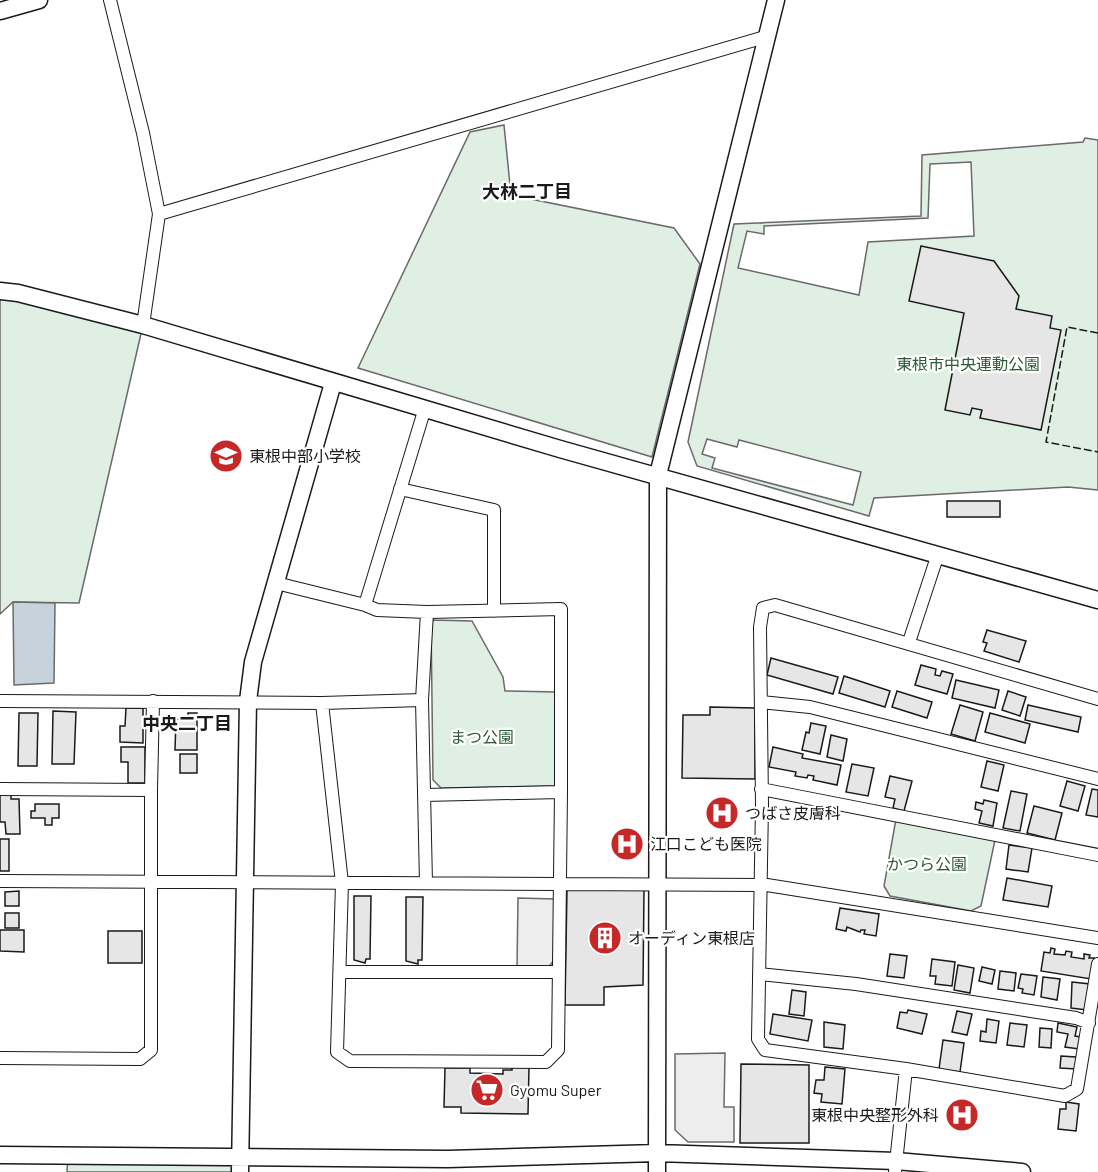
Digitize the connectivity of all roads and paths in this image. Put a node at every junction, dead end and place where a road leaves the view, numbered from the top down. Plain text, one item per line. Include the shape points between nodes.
1 (39, 0) edge
2 (110, 0) edge
3 (776, 0) edge
4 (0, 11) edge
5 (768, 36) junction
6 (159, 213) junction
7 (0, 291) edge
8 (143, 325) junction
9 (333, 382) junction
10 (425, 408) junction
11 (658, 475) junction
12 (400, 489) junction
13 (938, 554) junction
14 (276, 583) junction
15 (1098, 600) edge
16 (365, 605) junction
17 (494, 611) junction
18 (427, 612) junction
19 (909, 642) junction
20 (1098, 699) edge
21 (422, 700) junction
22 (0, 701) edge
23 (153, 701) junction
24 (248, 701) junction
25 (761, 702) junction
26 (322, 703) junction
27 (1098, 779) edge
28 (0, 789) edge
29 (761, 789) junction
30 (151, 790) junction
31 (561, 792) junction
32 (424, 795) junction
33 (1098, 855) edge
34 (0, 881) edge
35 (153, 882) junction
36 (245, 882) junction
37 (342, 883) junction
38 (426, 883) junction
39 (560, 884) junction
40 (658, 884) junction
41 (759, 885) junction
42 (1098, 938) edge
43 (1098, 964) edge
44 (340, 972) junction
45 (559, 972) junction
46 (760, 974) junction
47 (1089, 1023) junction
48 (0, 1058) edge
49 (906, 1069) junction
50 (657, 1153) junction
51 (0, 1155) edge
52 (240, 1165) edge
53 (448, 1165) edge
54 (896, 1167) edge
55 (657, 1172) edge
56 (1022, 1172) edge

1 - 4 street
2 - 6 street
3 - 5 street
5 - 6 street
5 - 11 street
6 - 8 street
7 - 8 street
8 - 9 street
9 - 10 street
9 - 14 street
10 - 11 street
10 - 12 street
11 - 13 street
11 - 40 street
12 - 16 street
12 - 17 street via 494,510
13 - 15 street
13 - 19 street
14 - 16 street
14 - 24 street via 253,662
16 - 18 street via 377,610
17 - 18 street
17 - 31 street via 561,609
18 - 21 street
19 - 20 street
19 - 25 street via 775,605 763,608
21 - 26 street
21 - 32 street
22 - 23 street
23 - 24 street
23 - 30 street
24 - 26 street
24 - 36 street
25 - 27 street via 810,707
25 - 29 street
26 - 37 street
28 - 30 street
29 - 33 street
29 - 41 street
30 - 35 street
31 - 32 street
31 - 39 street
32 - 38 street
34 - 35 street
35 - 36 street
35 - 48 street via 151,1050 140,1059
36 - 37 street
36 - 52 street
37 - 38 street
37 - 44 street
38 - 39 street
39 - 40 street
39 - 45 street
40 - 41 street
40 - 50 street
41 - 42 street
41 - 46 street
43 - 47 street
44 - 45 street
44 - 45 street via 337,1052 350,1061 546,1062 558,1050
46 - 47 street via 856,984
46 - 49 street via 758,1039 765,1050
47 - 49 street via 1077,1089 1065,1096
49 - 54 street
50 - 53 street
50 - 54 street
50 - 55 street
51 - 52 street
52 - 53 street
54 - 56 street

